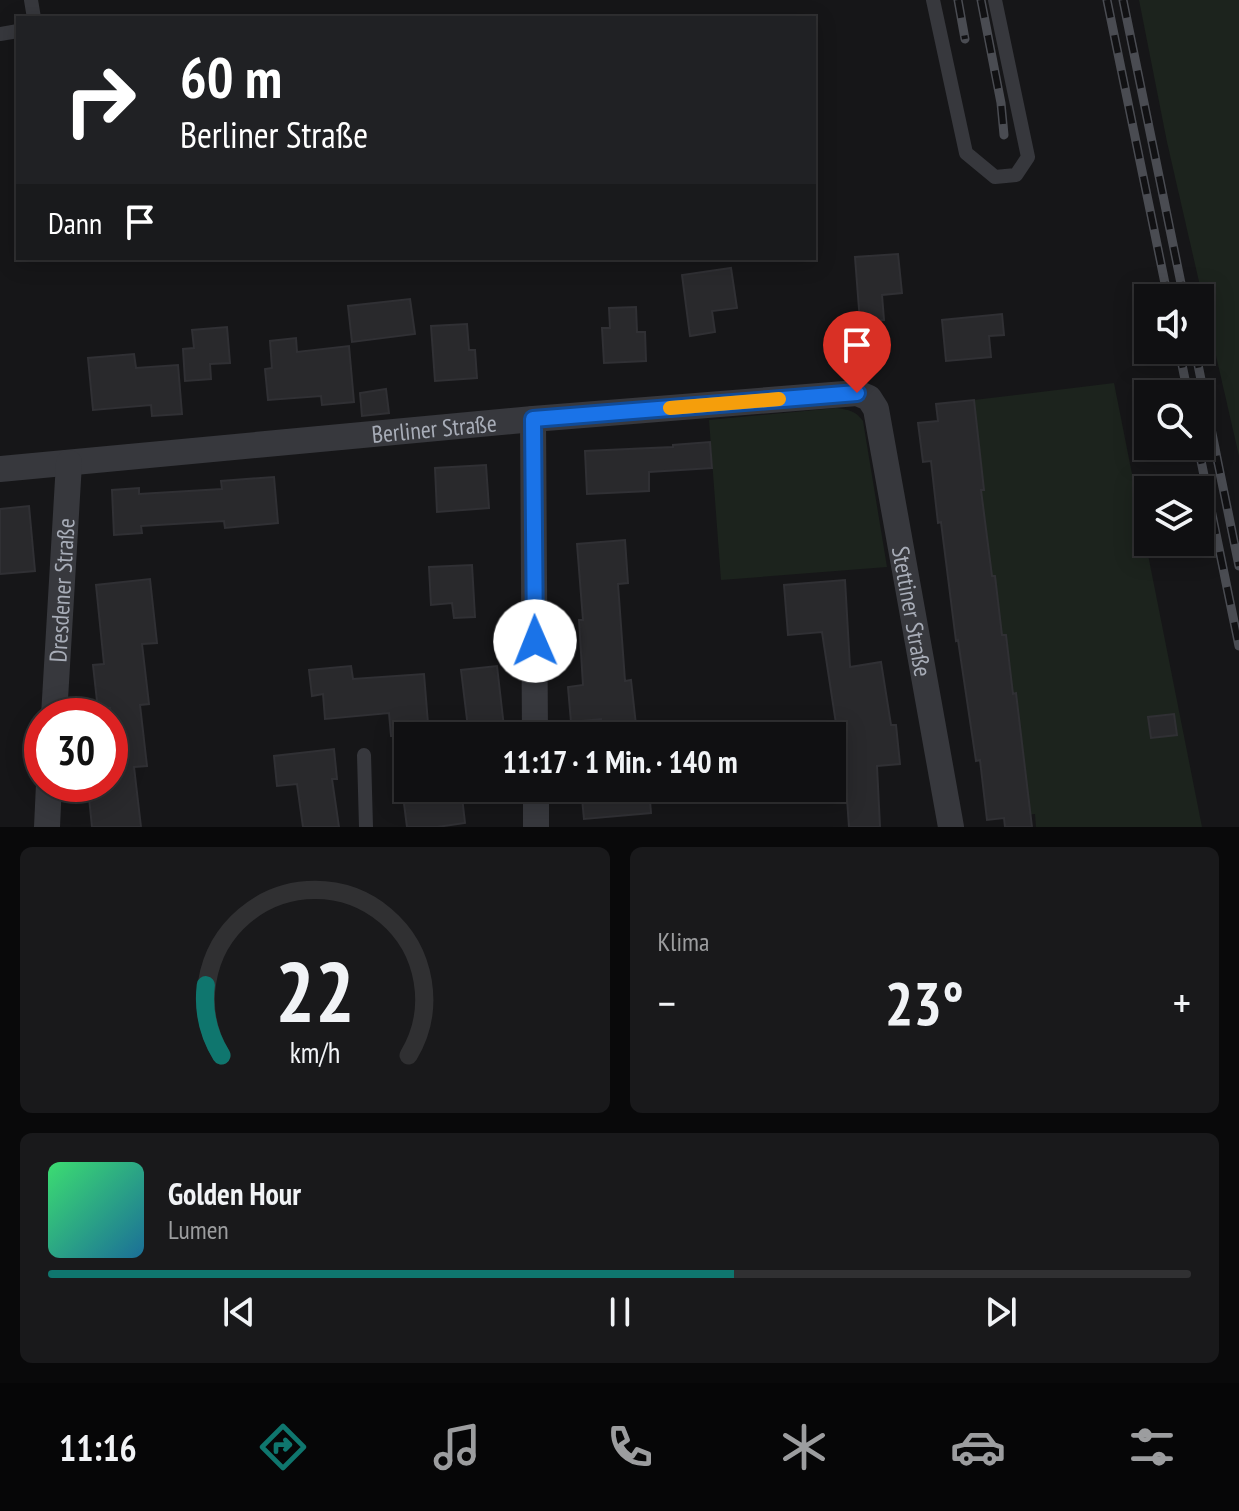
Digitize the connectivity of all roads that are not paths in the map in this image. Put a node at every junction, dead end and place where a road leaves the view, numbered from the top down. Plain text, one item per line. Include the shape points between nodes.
1 (933, 0) edge
2 (995, 0) edge
3 (869, 398) joint
4 (533, 419) junction
5 (69, 463) junction
6 (0, 469) edge
7 (55, 698) edge
8 (535, 722) edge
9 (364, 755) dead end
10 (48, 802) edge
11 (536, 802) edge
12 (47, 827) edge
13 (366, 827) edge
14 (536, 827) edge
15 (951, 827) edge

1 - 2 lane via 966,153 995,177 1016,175 1028,157
3 - 4 street, Berliner Straße via 857,393
3 - 15 street, Stettiner Straße via 876,409
4 - 5 street, Berliner Straße
4 - 8 street
5 - 6 street, Berliner Straße
5 - 7 street, Dresdener Straße
9 - 13 lane
10 - 12 street
11 - 14 street

